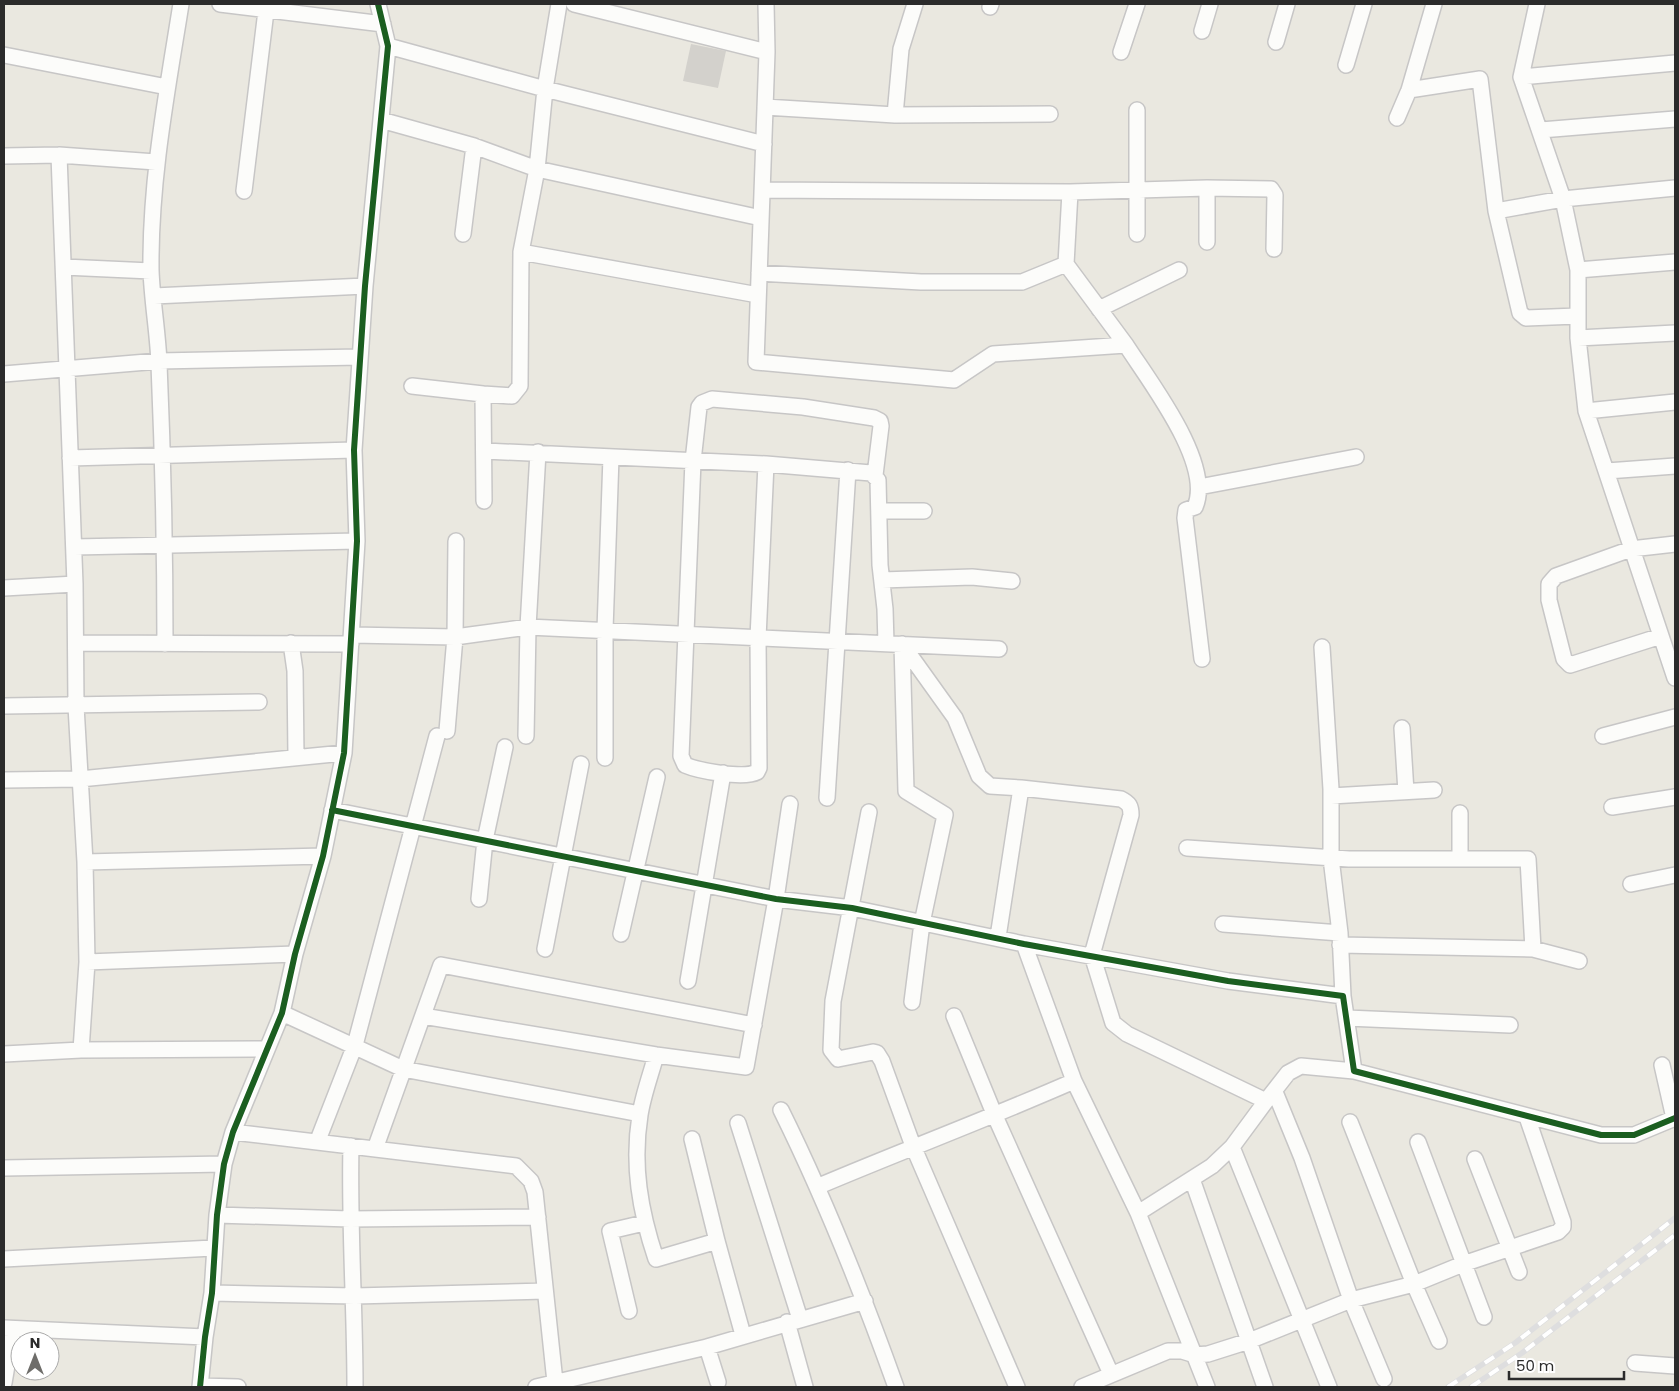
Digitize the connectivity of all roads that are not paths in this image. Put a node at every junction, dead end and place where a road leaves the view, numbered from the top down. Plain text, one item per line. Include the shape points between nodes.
1 (181, 4) edge
2 (220, 4) edge
3 (378, 4) edge
4 (559, 4) edge
5 (574, 4) edge
6 (766, 4) edge
7 (915, 4) edge
8 (1137, 4) edge
9 (1210, 4) edge
10 (1287, 4) edge
11 (1364, 4) edge
12 (1434, 4) edge
13 (1537, 4) edge
14 (266, 11) junction
15 (384, 24) junction
16 (1202, 31) dead end
17 (1276, 42) dead end
18 (388, 46) junction
19 (767, 52) junction
20 (1121, 52) dead end
21 (4, 55) edge
22 (1675, 63) edge
23 (1346, 65) dead end
24 (1521, 77) junction
25 (167, 87) junction
26 (545, 89) junction
27 (1408, 90) junction
28 (765, 107) junction
29 (1137, 110) dead end
30 (1050, 114) dead end
31 (895, 115) junction
32 (1397, 118) dead end
33 (1675, 119) edge
34 (381, 120) junction
35 (1540, 130) junction
36 (764, 144) junction
37 (474, 146) junction
38 (59, 155) junction
39 (4, 156) edge
40 (156, 162) junction
41 (537, 169) junction
42 (1207, 188) junction
43 (1675, 188) edge
44 (762, 190) junction
45 (1137, 190) junction
46 (244, 191) dead end
47 (1070, 192) junction
48 (1563, 199) junction
49 (1496, 211) junction
50 (761, 218) junction
51 (463, 234) dead end
52 (1137, 234) dead end
53 (1207, 242) dead end
54 (1274, 249) dead end
55 (521, 252) junction
56 (1675, 262) edge
57 (1066, 264) junction
58 (64, 267) junction
59 (1179, 270) dead end
60 (1578, 270) junction
61 (151, 271) junction
62 (759, 273) junction
63 (364, 286) junction
64 (758, 295) junction
65 (154, 296) junction
66 (1099, 308) junction
67 (1577, 316) junction
68 (1675, 333) edge
69 (1578, 338) junction
70 (1126, 345) junction
71 (360, 357) junction
72 (159, 361) junction
73 (66, 370) junction
74 (4, 374) edge
75 (412, 386) dead end
76 (483, 394) junction
77 (1675, 402) edge
78 (1586, 411) junction
79 (354, 450) junction
80 (485, 451) junction
81 (538, 452) junction
82 (163, 455) junction
83 (611, 457) junction
84 (70, 458) junction
85 (1356, 458) dead end
86 (693, 460) junction
87 (766, 464) junction
88 (1675, 466) edge
89 (848, 470) junction
90 (1607, 471) junction
91 (875, 475) junction
92 (1199, 487) junction
93 (484, 502) dead end
94 (879, 511) junction
95 (924, 511) dead end
96 (357, 541) junction
97 (456, 541) dead end
98 (166, 543) junction
99 (1675, 544) edge
100 (74, 547) junction
101 (1631, 549) junction
102 (882, 580) junction
103 (1012, 581) dead end
104 (75, 584) junction
105 (4, 588) edge
106 (528, 627) junction
107 (606, 630) junction
108 (686, 634) junction
109 (1662, 636) junction
110 (455, 637) junction
111 (758, 638) junction
112 (351, 639) junction
113 (836, 641) junction
114 (76, 643) junction
115 (291, 643) junction
116 (165, 644) junction
117 (886, 644) junction
118 (902, 644) junction
119 (1322, 647) dead end
120 (999, 649) dead end
121 (1202, 659) dead end
122 (1675, 678) edge
123 (259, 702) dead end
124 (4, 706) edge
125 (76, 706) junction
126 (1675, 717) edge
127 (1402, 728) dead end
128 (526, 736) dead end
129 (1603, 736) dead end
130 (505, 747) dead end
131 (344, 752) junction
132 (296, 757) junction
133 (605, 758) dead end
134 (581, 764) dead end
135 (723, 773) junction
136 (657, 777) dead end
137 (80, 779) junction
138 (4, 780) edge
139 (1021, 788) junction
140 (1434, 790) dead end
141 (1406, 792) junction
142 (1331, 796) junction
143 (1675, 797) edge
144 (827, 798) dead end
145 (790, 804) dead end
146 (1612, 807) dead end
147 (332, 810) junction
148 (870, 812) dead end
149 (1460, 813) dead end
150 (414, 826) junction
151 (485, 840) junction
152 (1187, 848) dead end
153 (563, 855) junction
154 (322, 856) junction
155 (1331, 858) junction
156 (1460, 859) junction
157 (85, 862) junction
158 (635, 871) junction
159 (1675, 875) edge
160 (706, 884) junction
161 (1632, 884) dead end
162 (479, 899) dead end
163 (776, 899) junction
164 (852, 908) junction
165 (922, 923) junction
166 (1223, 924) dead end
167 (621, 934) dead end
168 (998, 937) junction
169 (1340, 939) junction
170 (1024, 944) junction
171 (545, 949) dead end
172 (1533, 949) junction
173 (296, 954) junction
174 (1092, 955) junction
175 (1579, 961) dead end
176 (87, 962) junction
177 (688, 981) dead end
178 (1343, 996) junction
179 (912, 1002) dead end
180 (282, 1013) junction
181 (423, 1016) junction
182 (954, 1016) dead end
183 (1347, 1018) junction
184 (754, 1025) junction
185 (1510, 1025) dead end
186 (355, 1045) junction
187 (267, 1049) junction
188 (81, 1050) junction
189 (4, 1054) edge
190 (656, 1055) junction
191 (1662, 1065) dead end
192 (403, 1069) junction
193 (1354, 1071) junction
194 (1074, 1081) junction
195 (1271, 1096) junction
196 (781, 1110) dead end
197 (640, 1114) junction
198 (995, 1116) junction
199 (1528, 1118) junction
200 (1675, 1118) edge
201 (1350, 1122) dead end
202 (738, 1123) dead end
203 (232, 1132) junction
204 (692, 1139) dead end
205 (318, 1140) junction
206 (1418, 1142) dead end
207 (351, 1146) junction
208 (913, 1146) junction
209 (1232, 1147) junction
210 (375, 1149) junction
211 (1475, 1159) dead end
212 (224, 1164) junction
213 (4, 1168) edge
214 (1192, 1179) junction
215 (819, 1186) junction
216 (1138, 1214) junction
217 (217, 1215) junction
218 (538, 1217) junction
219 (350, 1219) junction
220 (644, 1223) junction
221 (716, 1241) junction
222 (213, 1248) junction
223 (1511, 1249) junction
224 (4, 1259) edge
225 (1463, 1264) junction
226 (1519, 1272) dead end
227 (1414, 1284) junction
228 (545, 1292) junction
229 (212, 1293) junction
230 (355, 1296) junction
231 (1351, 1300) junction
232 (865, 1301) junction
233 (628, 1311) dead end
234 (1484, 1317) dead end
235 (1303, 1319) junction
236 (794, 1321) junction
237 (8, 1329) edge
238 (743, 1335) junction
239 (204, 1337) junction
240 (1250, 1341) junction
241 (1439, 1341) dead end
242 (707, 1346) junction
243 (1195, 1355) junction
244 (1635, 1363) dead end
245 (1675, 1366) edge
246 (1111, 1374) junction
247 (1384, 1379) dead end
248 (555, 1382) junction
249 (718, 1382) dead end
250 (4, 1383) edge
251 (200, 1387) edge
252 (238, 1387) edge
253 (355, 1387) edge
254 (536, 1387) edge
255 (805, 1387) edge
256 (896, 1387) edge
257 (1017, 1387) edge
258 (1082, 1387) edge
259 (1207, 1387) edge
260 (1265, 1387) edge
261 (1329, 1387) edge

1 - 25 street
2 - 14 street
3 - 15 street
4 - 26 street
5 - 19 street
6 - 19 street
7 - 31 street via 901,48
8 - 20 street
9 - 16 street
10 - 17 street
11 - 23 street
12 - 27 street
13 - 24 street
14 - 15 street
14 - 46 street
15 - 18 street
18 - 26 street
18 - 34 street
19 - 28 street
21 - 25 street
22 - 24 street
24 - 35 street
25 - 40 street
26 - 36 street
26 - 41 street
27 - 32 street
27 - 49 street via 1480,79
28 - 31 street
28 - 36 street
29 - 45 street
30 - 31 street
33 - 35 street
34 - 37 street
34 - 63 street
35 - 48 street
36 - 44 street
37 - 41 street
37 - 51 street
38 - 39 street
38 - 40 street
38 - 58 street
40 - 61 street
41 - 50 street
41 - 55 street
42 - 45 street
42 - 53 street
42 - 54 street via 1271,189 1275,195
43 - 48 street
44 - 47 street
44 - 50 street
45 - 47 street
45 - 52 street
47 - 57 street
48 - 49 street
48 - 60 street
49 - 67 street via 1520,313 1526,318
50 - 62 street
55 - 64 street
55 - 76 street via 520,386 512,396
56 - 60 street
57 - 62 street via 1022,282 921,282
57 - 66 street
58 - 61 street
58 - 73 street
59 - 66 street
60 - 67 street
61 - 65 street
62 - 64 street
63 - 65 street
63 - 71 street
64 - 70 street via 756,362 954,380 993,354
65 - 72 street
66 - 70 street
67 - 69 street
68 - 69 street
69 - 78 street
70 - 92 street via 1188,443
71 - 72 street
71 - 79 street
72 - 73 street
72 - 82 street
73 - 74 street
73 - 84 street
75 - 76 street
76 - 80 street
77 - 78 street
78 - 90 street
79 - 82 street
79 - 96 street
80 - 81 street
80 - 93 street
81 - 83 street
81 - 106 street
82 - 84 street
82 - 98 street
83 - 86 street
83 - 107 street
84 - 100 street
85 - 92 street
86 - 87 street
86 - 91 street via 697,413 702,403 712,399 803,407 874,418 880,421 881,426
86 - 108 street
87 - 89 street
87 - 111 street
88 - 90 street
89 - 91 street
89 - 113 street
90 - 101 street
91 - 94 street
92 - 121 street via 1199,499 1195,507 1186,510 1185,518
94 - 95 street
94 - 102 street
96 - 98 street
96 - 112 street
97 - 110 street
98 - 100 street
98 - 116 street
99 - 101 street
100 - 104 street
101 - 109 street
101 - 109 street via 1556,576 1549,584 1549,600 1564,659 1570,665 1575,664
102 - 103 street via 972,577
102 - 117 street
104 - 105 street
104 - 114 street
106 - 107 street
106 - 110 street
106 - 128 street
107 - 108 street
107 - 133 street
108 - 111 street
108 - 135 street via 683,762 691,767
109 - 122 street
110 - 112 street
110 - 150 street via 442,733
111 - 113 street
111 - 135 street via 759,768 754,774
112 - 115 street
112 - 131 street
113 - 117 street
113 - 144 street
114 - 116 street
114 - 125 street
115 - 116 street
115 - 132 street via 295,671
117 - 118 street
118 - 120 street
118 - 139 street via 955,718 979,776 990,786
118 - 165 street via 906,791 945,815
119 - 142 street
123 - 125 street
124 - 125 street
125 - 137 street
126 - 129 street
127 - 141 street
130 - 151 street
131 - 132 street
131 - 147 street
132 - 137 street
134 - 153 street
135 - 160 street
136 - 158 street
137 - 138 street
137 - 157 street
139 - 168 street
139 - 174 street via 1121,799 1131,809
140 - 141 street
141 - 142 street
142 - 155 street
143 - 146 street
145 - 163 street
147 - 150 street
147 - 154 street
148 - 164 street
149 - 156 street
150 - 151 street
150 - 186 street
151 - 153 street
151 - 162 street
152 - 155 street
153 - 158 street
153 - 171 street
154 - 157 street
154 - 173 street
155 - 156 street
155 - 169 street
156 - 172 street via 1528,859
157 - 176 street
158 - 160 street
158 - 167 street
159 - 161 street
160 - 163 street
160 - 177 street
163 - 164 street
163 - 184 street
164 - 165 street
164 - 208 street via 833,1001 831,1050 834,1058 838,1059 873,1052 880,1056
165 - 168 street
165 - 179 street
166 - 169 street
168 - 170 street
169 - 172 street
169 - 178 street
170 - 174 street
170 - 194 street
172 - 175 street
173 - 176 street
173 - 180 street
174 - 178 street via 1228,981
174 - 195 street via 1112,1023 1127,1034
176 - 188 street
178 - 183 street
180 - 186 street
180 - 187 street
181 - 184 street via 442,965
181 - 190 street
181 - 192 street
182 - 198 street
183 - 185 street
183 - 193 street
184 - 190 street via 746,1066
186 - 192 street
186 - 205 street
187 - 188 street
187 - 203 street
188 - 189 street
190 - 197 street
191 - 200 street
192 - 197 street
192 - 210 street
193 - 195 street via 1301,1066 1288,1073
193 - 199 street
194 - 198 street
194 - 216 street
195 - 209 street
195 - 231 street via 1302,1158
196 - 215 street
197 - 220 street via 636,1168
198 - 208 street
198 - 246 street
199 - 200 street via 1618,1137 1634,1135
199 - 223 street via 1563,1227 1558,1232
201 - 227 street
202 - 236 street
203 - 205 street
203 - 212 street
204 - 221 street
205 - 207 street
206 - 225 street
207 - 210 street
207 - 219 street
208 - 215 street
208 - 257 street
209 - 214 street
209 - 235 street
210 - 218 street via 516,1166 531,1181
211 - 223 street
212 - 213 street
212 - 217 street
214 - 216 street
214 - 240 street
215 - 232 street
216 - 243 street
217 - 219 street
217 - 222 street
218 - 219 street
218 - 228 street
219 - 230 street
220 - 221 street via 656,1259
220 - 233 street via 610,1231
221 - 238 street
222 - 224 street
222 - 229 street
223 - 225 street
223 - 226 street
225 - 227 street
225 - 234 street
227 - 231 street
227 - 241 street
228 - 230 street
228 - 248 street
229 - 230 street
229 - 239 street
230 - 253 street
231 - 235 street
231 - 247 street
232 - 236 street
232 - 256 street
235 - 240 street
235 - 261 street
236 - 238 street
236 - 255 street
237 - 239 street
237 - 250 street
238 - 242 street
239 - 251 street
240 - 243 street
240 - 260 street
242 - 248 street
242 - 249 street
243 - 246 street via 1168,1351
243 - 259 street
244 - 245 street
246 - 258 street
248 - 254 street
251 - 252 street

